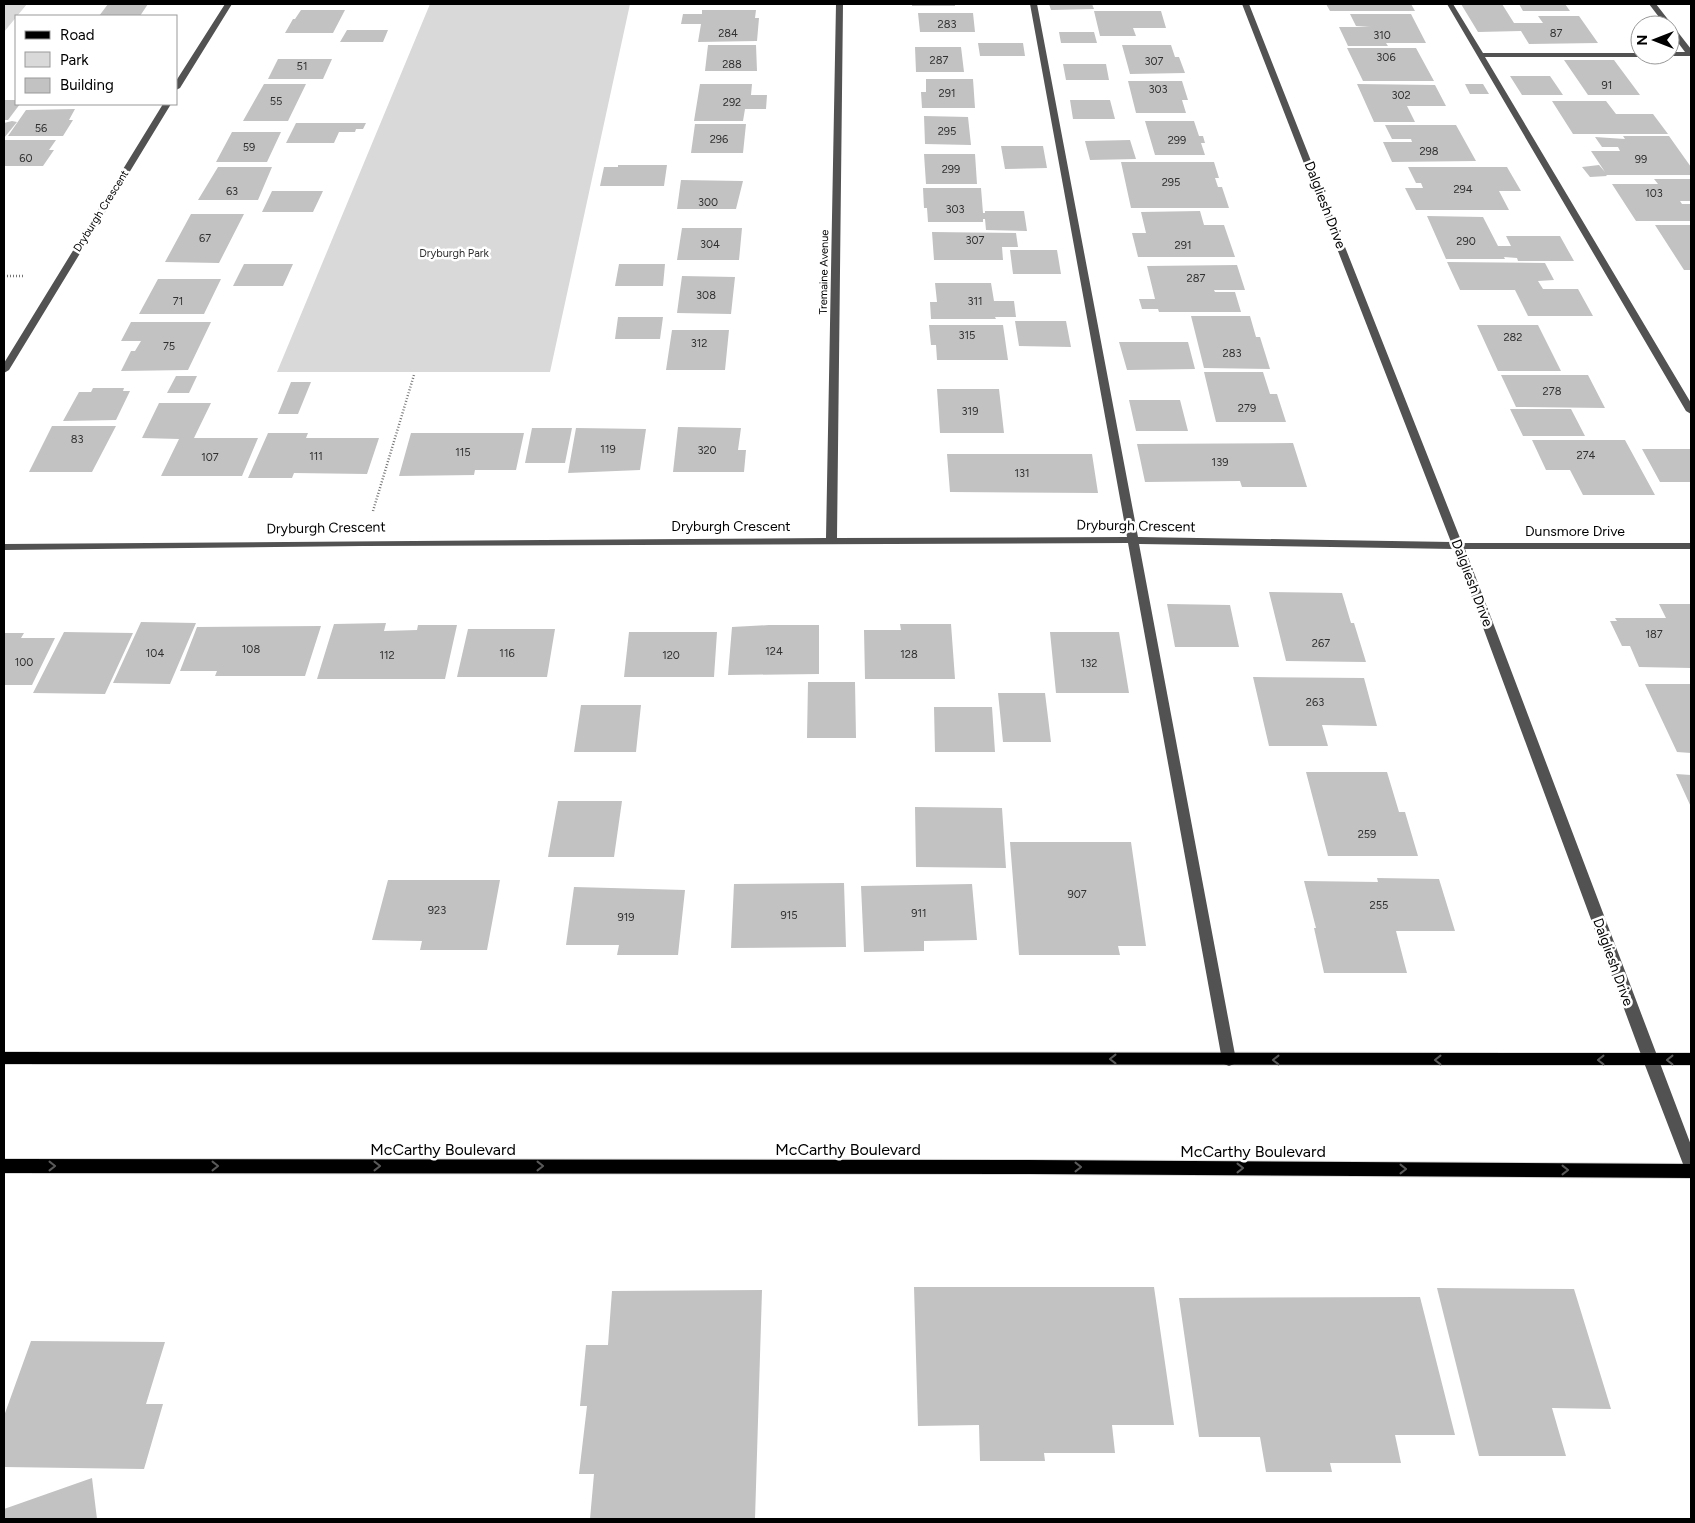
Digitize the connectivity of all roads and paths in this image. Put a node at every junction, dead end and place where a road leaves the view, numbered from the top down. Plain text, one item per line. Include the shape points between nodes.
1 (228, 4) edge
2 (839, 4) edge
3 (1034, 4) edge
4 (1246, 4) edge
5 (1450, 4) edge
6 (1652, 4) edge
7 (1660, 15) edge
8 (1680, 40) edge
9 (1691, 54) edge
10 (1481, 55) junction
11 (1630, 55) edge
12 (178, 85) edge
13 (166, 105) edge
14 (4, 370) edge
15 (414, 375) dead end
16 (1691, 411) edge
17 (831, 540) junction
18 (1132, 540) junction
19 (363, 543) junction
20 (1458, 546) junction
21 (1691, 546) edge
22 (4, 547) edge
23 (4, 1058) edge
24 (1229, 1060) junction
25 (1650, 1060) junction
26 (1691, 1060) edge
27 (1691, 1164) edge
28 (4, 1166) edge
29 (1691, 1171) edge

1 - 12 street
2 - 17 street, Tremaine Avenue
3 - 18 street
4 - 20 street, Dalgliesh Drive
5 - 10 street
6 - 7 street
8 - 9 street
10 - 11 street
10 - 16 street
13 - 14 street, Dryburgh Crescent
15 - 19 path
17 - 18 street, Dryburgh Crescent
17 - 19 street, Dryburgh Crescent
18 - 20 street, Dryburgh Crescent
18 - 24 street
19 - 22 street, Dryburgh Crescent
20 - 21 street, Dunsmore Drive
20 - 25 street, Dalgliesh Drive
24 -> 23 main road
25 -> 24 main road
26 -> 25 main road
25 - 27 street, Dalgliesh Drive
28 -> 29 main road, McCarthy Boulevard

